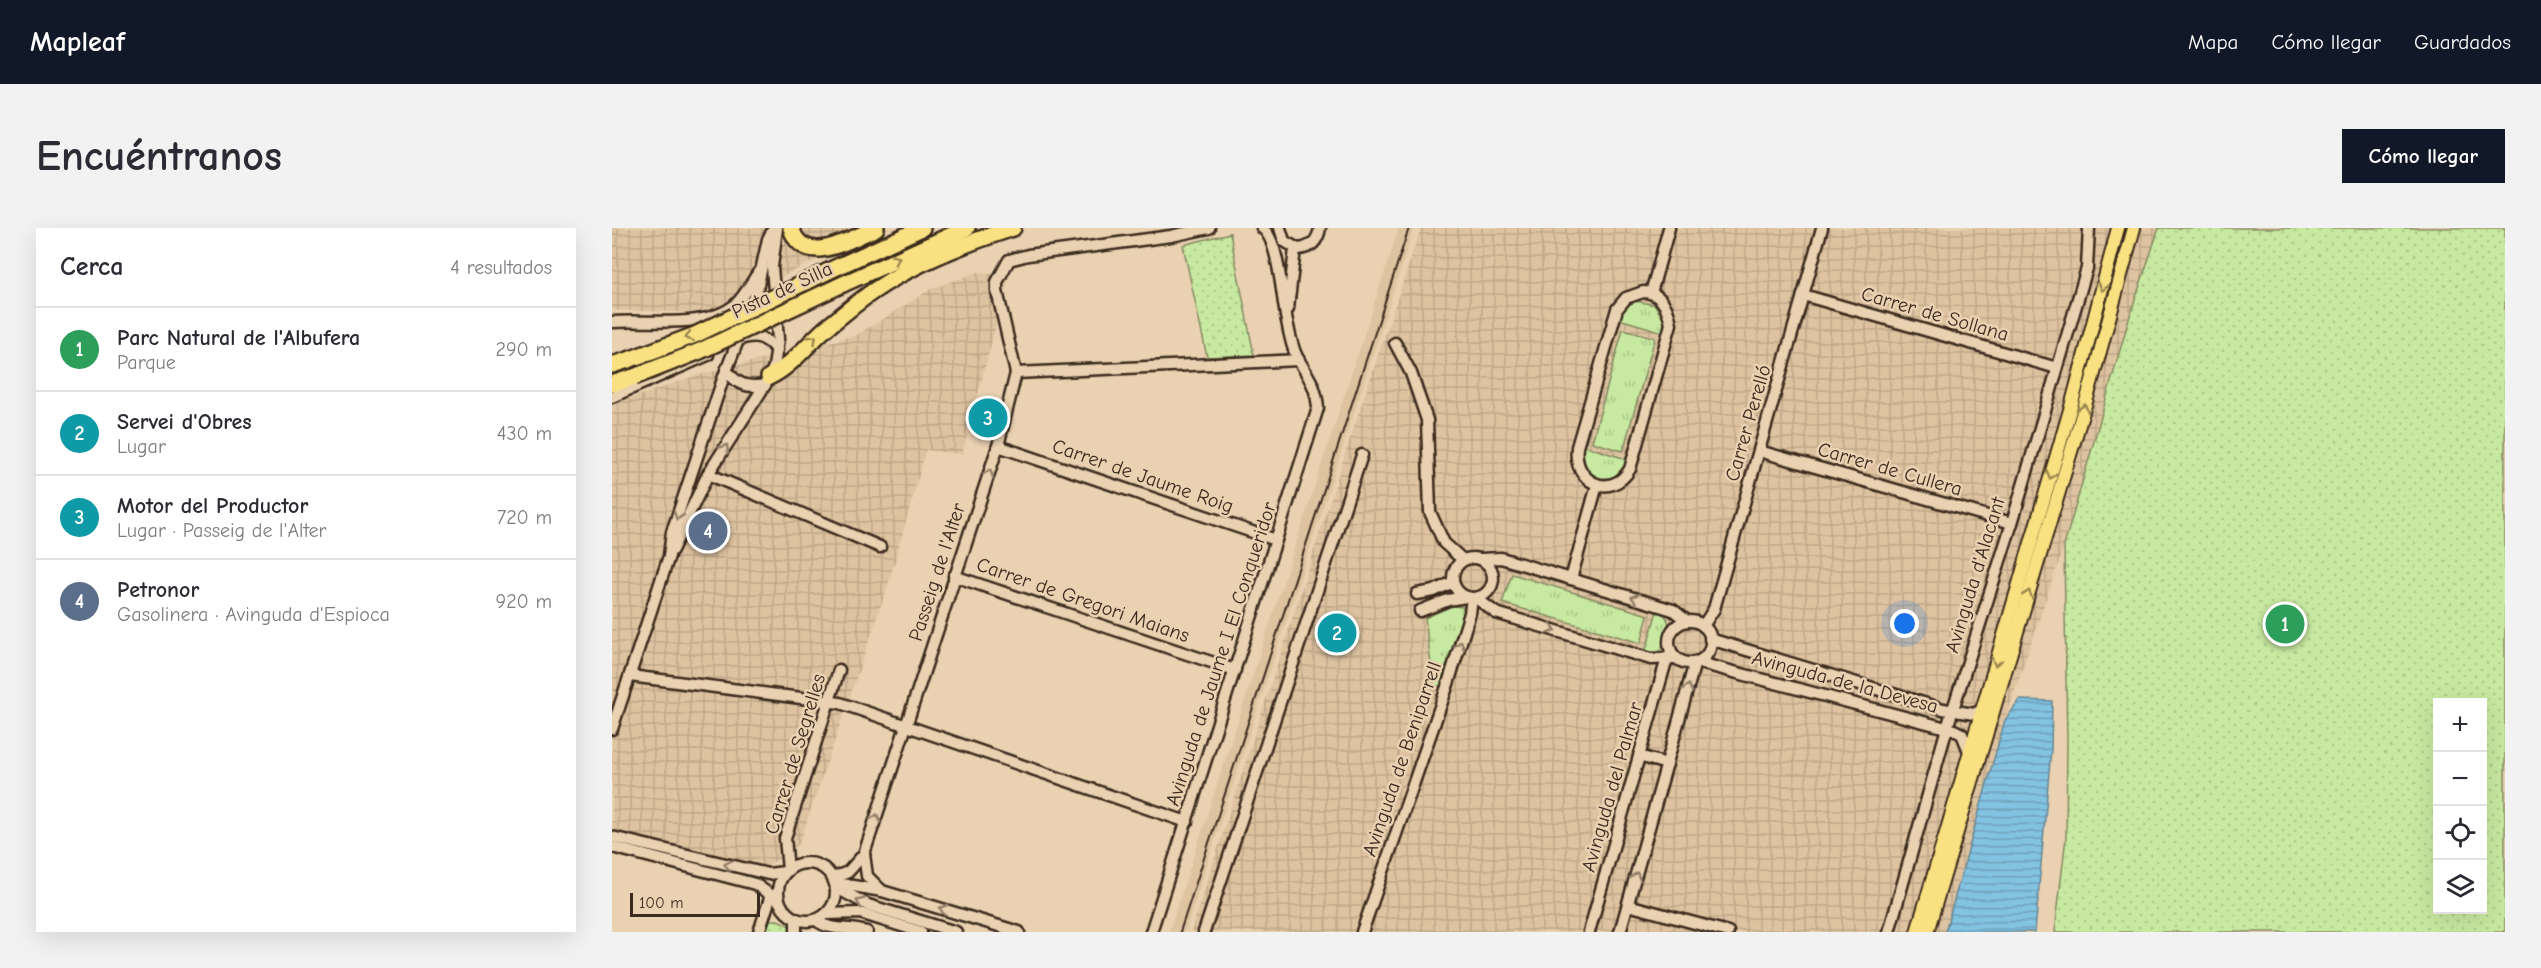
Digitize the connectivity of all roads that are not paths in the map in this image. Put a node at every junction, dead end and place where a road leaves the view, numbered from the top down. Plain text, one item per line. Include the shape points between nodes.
1 (775, 228) edge
2 (791, 228) edge
3 (876, 228) edge
4 (922, 228) edge
5 (967, 228) edge
6 (1013, 228) edge
7 (1209, 228) edge
8 (1262, 228) edge
9 (1280, 228) edge
10 (1320, 228) edge
11 (1669, 228) edge
12 (1822, 228) edge
13 (2089, 228) edge
14 (2118, 229) edge
15 (2133, 231) edge
16 (1284, 241) junction
17 (1295, 249) junction
18 (1275, 253) junction
19 (760, 271) junction
20 (1651, 293) junction
21 (1803, 295) junction
22 (1287, 321) junction
23 (612, 322) edge
24 (737, 341) junction
25 (1395, 343) dead end
26 (777, 350) junction
27 (1299, 360) junction
28 (612, 364) edge
29 (2057, 368) junction
30 (726, 370) junction
31 (1016, 373) junction
32 (767, 381) junction
33 (612, 384) edge
34 (612, 398) edge
35 (998, 446) junction
36 (1759, 451) junction
37 (1362, 455) dead end
38 (708, 474) junction
39 (1597, 485) junction
40 (2012, 523) junction
41 (1276, 540) junction
42 (880, 547) dead end
43 (669, 556) junction
44 (1481, 559) junction
45 (1463, 560) junction
46 (954, 576) junction
47 (1571, 579) junction
48 (1453, 582) junction
49 (1417, 594) dead end
50 (1471, 597) junction
51 (1419, 611) dead end
52 (1687, 621) junction
53 (1703, 626) junction
54 (1710, 639) junction
55 (1672, 656) junction
56 (1696, 662) junction
57 (839, 670) dead end
58 (1235, 670) junction
59 (630, 676) junction
60 (828, 701) junction
61 (1983, 709) junction
62 (1953, 711) junction
63 (906, 727) junction
64 (1947, 728) junction
65 (612, 729) edge
66 (1970, 754) junction
67 (1639, 756) junction
68 (1667, 764) junction
69 (1187, 822) junction
70 (612, 837) edge
71 (612, 848) edge
72 (786, 848) junction
73 (864, 854) junction
74 (807, 863) junction
75 (787, 871) junction
76 (835, 883) junction
77 (882, 891) junction
78 (775, 898) junction
79 (1628, 905) junction
80 (827, 914) junction
81 (796, 919) junction
82 (811, 925) edge
83 (759, 932) edge
84 (796, 932) edge
85 (867, 932) edge
86 (921, 932) edge
87 (956, 932) edge
88 (1019, 932) edge
89 (1151, 932) edge
90 (1204, 932) edge
91 (1362, 932) edge
92 (1589, 932) edge
93 (1620, 932) edge
94 (1728, 932) edge
95 (1889, 932) edge
96 (1917, 932) edge
97 (1927, 932) edge

1 - 19 street
1 - 26 street via 772,267
2 - 3 highway via 805,247 820,251
4 -> 28 highway, Pista de Silla, bridge via 695,334
33 -> 5 highway, Pista de Silla, bridge via 700,351
32 -> 6 highway via 818,334 876,289 926,262
7 - 31 street, Passeig de l'Alter via 1010,260 1002,270 997,291
8 - 18 street via 1268,232
9 - 16 street
10 - 17 street via 1312,245
11 - 20 street
12 - 21 street, Carrer Perelló
13 - 29 street, Avinguda d'Alacant via 2087,268
14 -> 61 main road
97 -> 15 main road
16 - 17 street
16 - 18 street
17 - 22 street
18 - 22 street
19 - 23 street via 736,304 717,314 696,320
19 - 24 street via 756,294
20 - 39 street via 1663,302 1671,324 1637,447 1627,474 1613,484
20 - 39 street via 1631,295 1617,309 1582,431 1576,456 1578,465 1590,482
21 - 29 street, Carrer de Sollana
21 - 36 street, Carrer Perelló
22 - 27 street
24 - 26 street via 759,336
24 - 30 street
24 - 34 street
25 - 45 street via 1411,373 1427,420 1430,512 1443,543
26 - 32 street
27 - 31 street
27 - 41 street, Avinguda de Jaume I El Conqueridor via 1315,385 1318,408
29 - 40 street, Avinguda d'Alacant
30 - 32 street via 745,387
30 -> 43 street via 672,532
31 - 35 street, Passeig de l'Alter
38 -> 32 street
35 - 41 street, Carrer de Jaume Roig
46 -> 35 street, Passeig de l'Alter
36 - 40 street, Carrer de Cullera
36 - 53 street, Carrer Perelló via 1714,609
37 - 90 street
38 - 42 street
38 - 43 street
39 - 47 street
40 - 62 street, Avinguda d'Alacant
41 - 58 street, Avinguda de Jaume I El Conqueridor
43 - 59 street
44 - 45 street
44 - 47 street via 1501,558
44 - 50 street via 1492,570 1493,580 1488,591
45 - 48 street via 1454,570
46 - 58 street, Carrer de Gregori Maians
46 - 63 street, Passeig de l'Alter
52 -> 47 street via 1674,610
48 - 49 street
48 - 50 street
50 - 51 street via 1448,600
50 -> 55 street via 1496,613 1651,659
91 -> 50 street, Avinguda de Beniparrell via 1470,614
52 - 53 street
52 - 55 street via 1670,634
53 - 54 street
54 - 56 street via 1707,654
54 - 62 street, Avinguda de la Devesa
55 - 56 street via 1682,662
55 - 67 street, Avinguda del Palmar
56 - 64 street, Avinguda de la Devesa
68 -> 56 street
57 - 60 street, Carrer de Segrelles
58 - 69 street, Avinguda de Jaume I El Conqueridor
59 - 60 street
59 - 65 street
60 - 63 street
60 - 72 street, Carrer de Segrelles via 785,838
61 - 62 street, Avinguda de la Devesa via 1974,714
61 - 66 main road
62 - 64 street, Avinguda d'Alacant
63 - 69 street
73 -> 63 street, Passeig de l'Alter
64 - 66 street, Avinguda de la Devesa via 1962,734
64 - 95 street, Avinguda d'Alacant
66 - 96 main road
67 - 68 street
67 - 92 street, Avinguda del Palmar
79 -> 68 street
69 - 89 street, Avinguda de Jaume I El Conqueridor
75 -> 70 street via 768,874
71 - 78 street via 755,884
72 - 74 street, Carrer de Segrelles
72 - 75 street, Carrer de Segrelles
73 - 76 street, Passeig de l'Alter
73 - 77 street via 867,876
74 - 75 street
74 - 76 street via 827,870
75 - 78 street
76 - 77 street
76 - 80 street via 836,899
87 -> 76 street via 868,905
88 -> 77 street
78 - 81 street
78 - 83 street
79 - 93 street
79 - 94 street
80 - 82 street
80 - 86 street via 860,913
81 - 82 street
81 - 84 street
82 - 85 street

